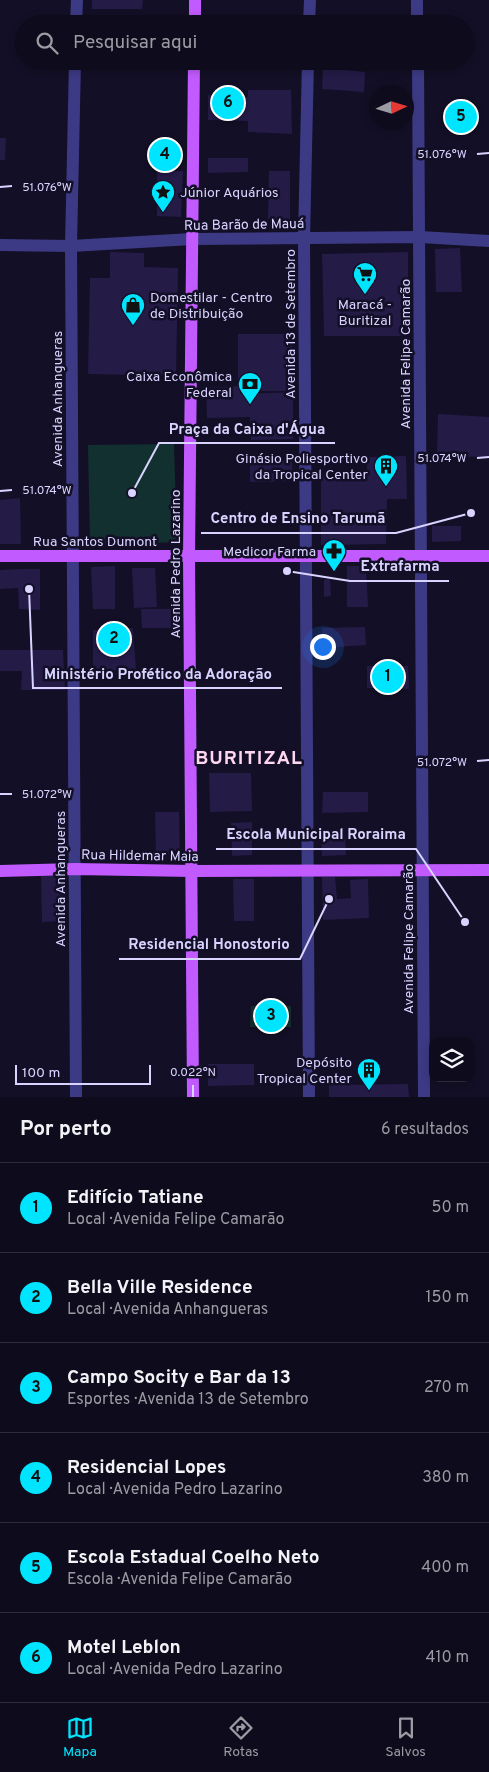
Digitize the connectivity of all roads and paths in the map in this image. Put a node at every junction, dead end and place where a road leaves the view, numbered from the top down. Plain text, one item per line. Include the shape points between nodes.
1 (77, 0) edge
2 (195, 0) edge
3 (310, 0) edge
4 (417, 0) edge
5 (76, 15) edge
6 (195, 15) edge
7 (309, 15) edge
8 (417, 15) edge
9 (76, 70) edge
10 (194, 70) edge
11 (308, 70) edge
12 (418, 70) edge
13 (420, 237) junction
14 (304, 238) junction
15 (192, 239) junction
16 (489, 241) edge
17 (0, 245) edge
18 (71, 246) junction
19 (0, 556) edge
20 (73, 556) junction
21 (306, 556) junction
22 (420, 556) junction
23 (489, 556) edge
24 (189, 557) junction
25 (75, 869) junction
26 (489, 870) edge
27 (0, 871) edge
28 (307, 871) junction
29 (423, 871) junction
30 (193, 872) junction
31 (76, 1097) edge
32 (193, 1097) edge
33 (309, 1097) edge
34 (424, 1097) edge

1 - 5 street
2 - 6 main road
3 - 7 street
4 - 8 street
9 - 18 street, Avenida Anhangueras
10 - 15 main road, Avenida Pedro Lazarino
11 - 14 street, Avenida 13 de Setembro
12 - 13 street, Avenida Felipe Camarão
13 - 14 street, Rua Barão de Mauá
13 - 16 street, Rua Barão de Mauá
13 - 22 street, Avenida Felipe Camarão
14 - 15 street, Rua Barão de Mauá
14 - 21 street, Avenida 13 de Setembro
15 - 18 street, Rua Barão de Mauá
15 - 24 main road, Avenida Pedro Lazarino
17 - 18 street, Rua Barão de Mauá
18 - 20 street, Avenida Anhangueras
19 - 20 main road, Rua Santos Dumont
20 - 24 main road, Rua Santos Dumont
20 - 25 street, Avenida Anhangueras
21 - 22 main road, Rua Santos Dumont
21 - 24 main road, Rua Santos Dumont
21 - 28 street, Avenida 13 de Setembro
22 - 23 main road, Rua Santos Dumont
22 - 29 street, Avenida Felipe Camarão
24 - 30 main road, Avenida Pedro Lazarino
25 - 27 main road, Rua Hildemar Maia
25 - 30 main road, Rua Hildemar Maia
25 - 31 street, Avenida Anhangueras
26 - 29 main road, Rua Hildemar Maia
28 - 29 main road, Rua Hildemar Maia
28 - 30 main road, Rua Hildemar Maia
28 - 33 street, Avenida 13 de Setembro
29 - 34 street, Avenida Felipe Camarão
30 - 32 main road, Avenida Pedro Lazarino

